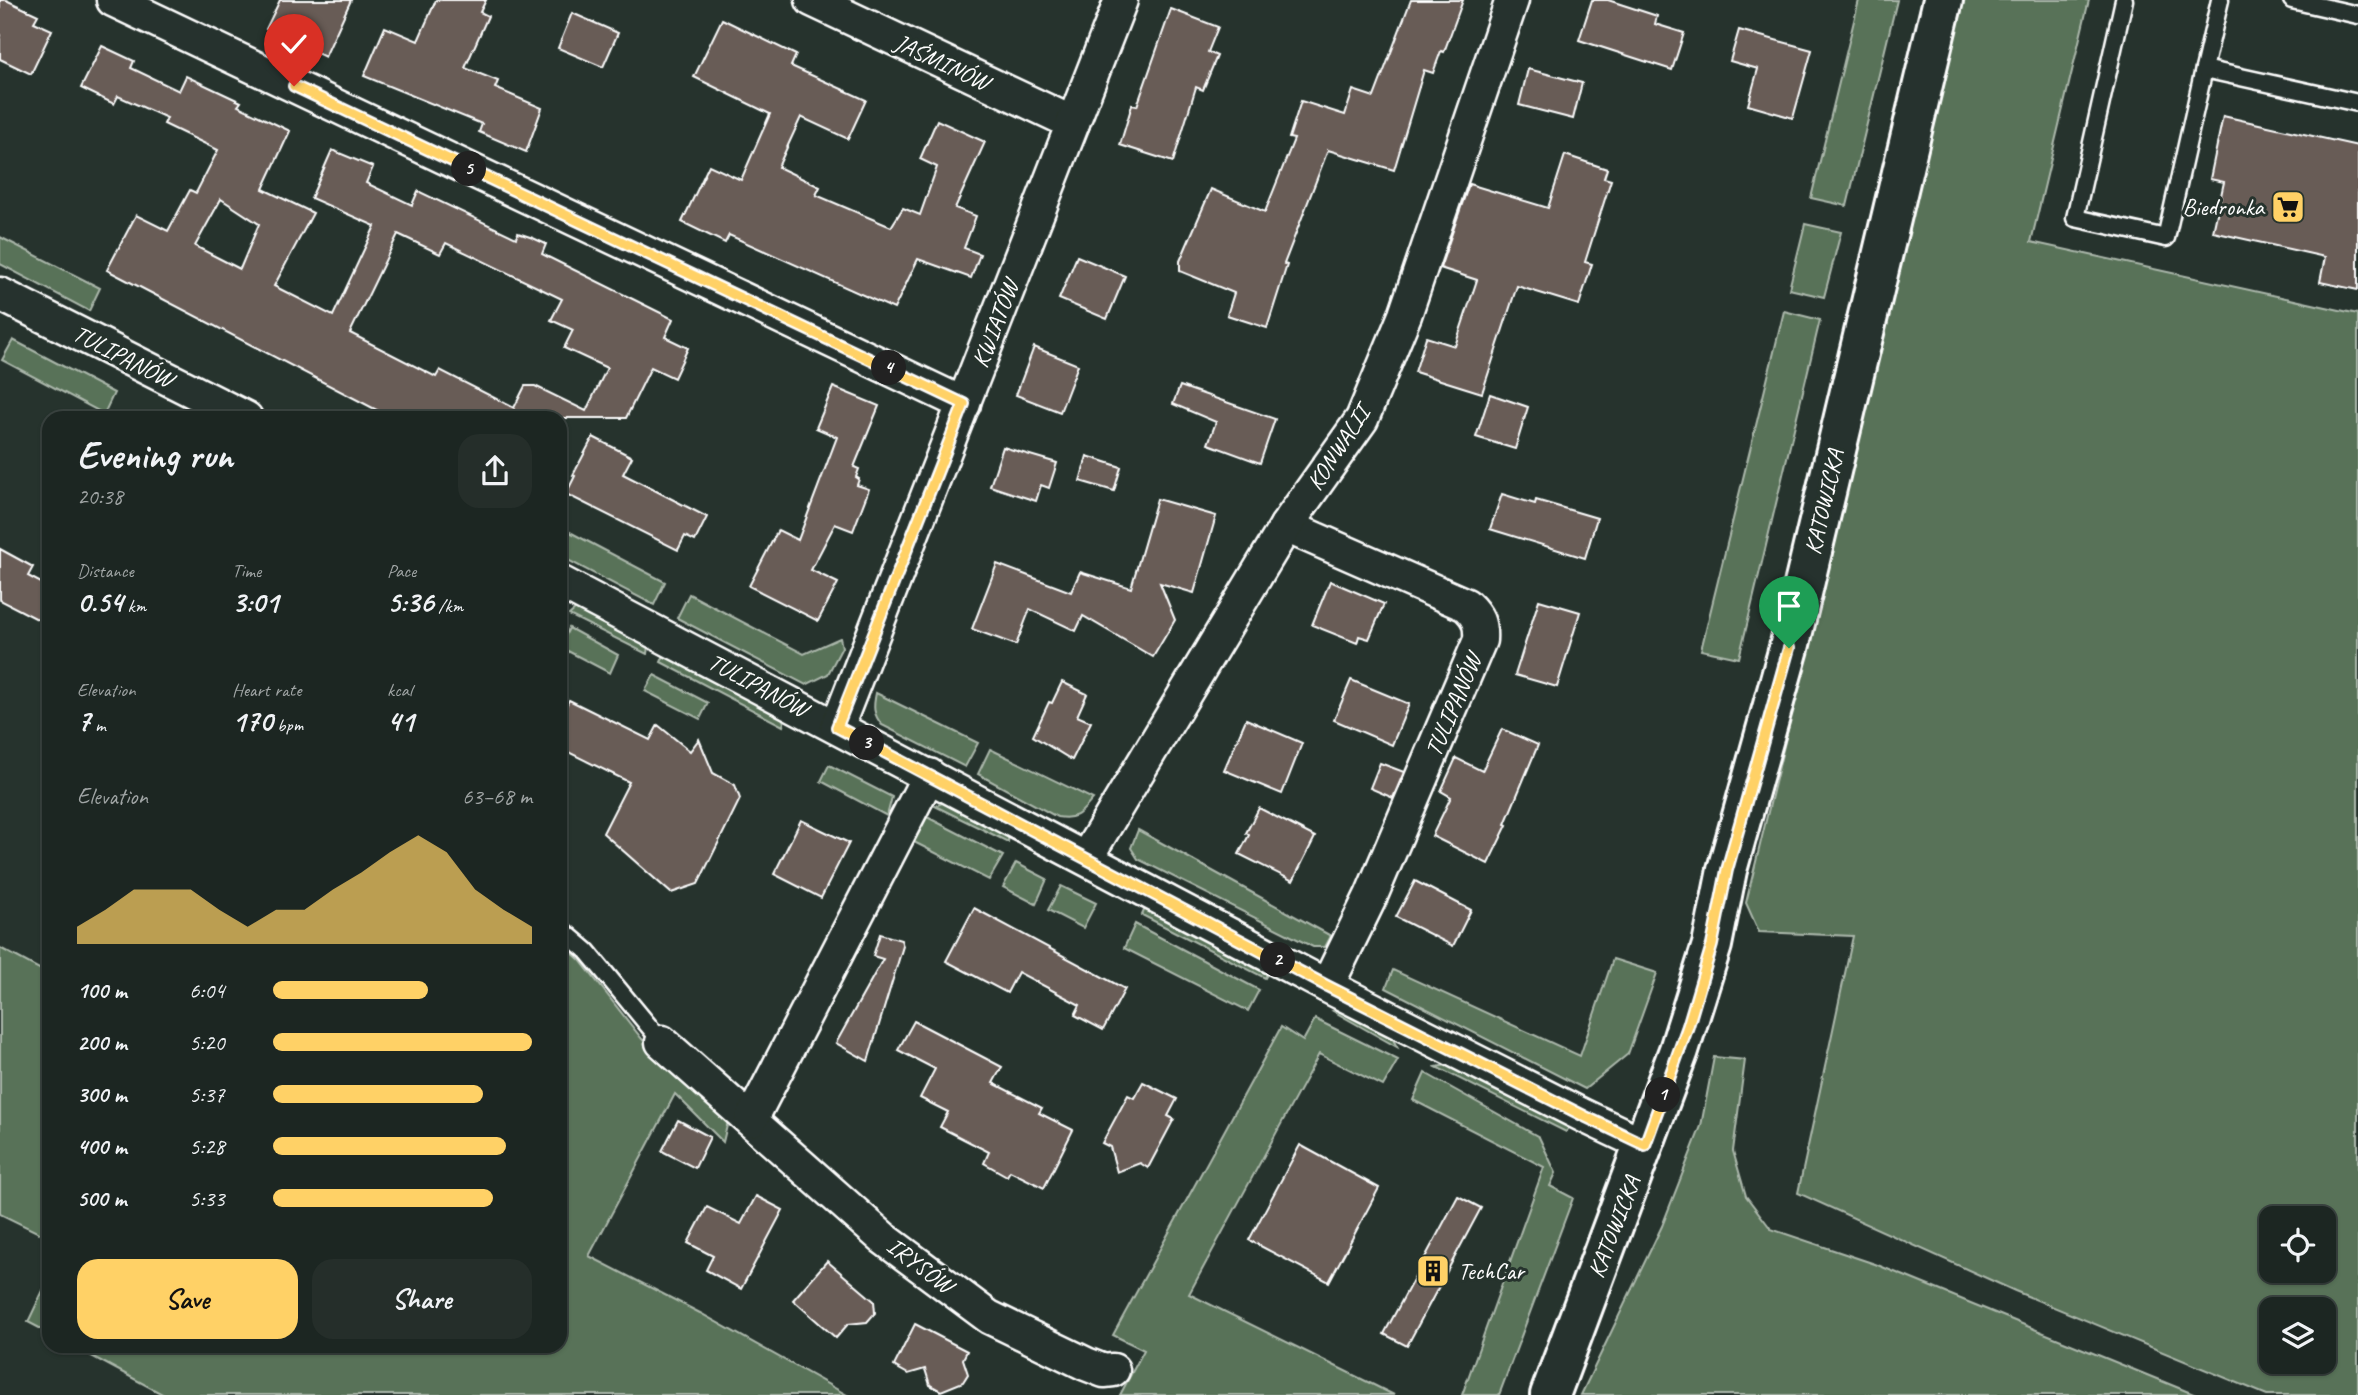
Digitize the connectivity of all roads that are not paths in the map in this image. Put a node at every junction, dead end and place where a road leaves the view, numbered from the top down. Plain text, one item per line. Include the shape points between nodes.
1 (113, 0) edge
2 (812, 0) edge
3 (1121, 0) edge
4 (1512, 0) edge
5 (1943, 0) edge
6 (2124, 0) edge
7 (2220, 0) edge
8 (2292, 0) edge
9 (2342, 5) edge
10 (2358, 15) edge
11 (2204, 69) junction
12 (2358, 103) edge
13 (1073, 122) junction
14 (0, 294) edge
15 (964, 404) junction
16 (232, 411) edge
17 (1286, 526) junction
18 (567, 586) edge
19 (837, 727) junction
20 (929, 775) junction
21 (1086, 858) junction
22 (567, 934) edge
23 (1327, 986) junction
24 (662, 1042) joint
25 (751, 1120) junction
26 (1645, 1145) junction
27 (1113, 1370) dead end
28 (1550, 1395) edge

1 - 15 street
2 - 13 street, JAŚMINÓW
3 - 13 street, KWIATÓW
4 - 17 street, KONWALII via 1405,315 1362,419
5 - 26 main road, KATOWICKA via 1789,648 1727,870 1709,956
6 - 11 lane via 2075,218 2166,238
7 - 11 lane
8 - 9 lane
9 - 10 lane
11 - 12 lane
13 - 15 street, KWIATÓW
14 - 16 street, TULIPANÓW
15 - 19 street, KWIATÓW
17 - 21 street, KONWALII
17 - 23 street, TULIPANÓW via 1466,605 1481,626 1480,640 1371,896
18 - 19 street, TULIPANÓW
19 - 20 street, TULIPANÓW
20 - 21 street, TULIPANÓW
20 - 25 street
21 - 23 street, TULIPANÓW
22 - 24 lane, IRYSÓW via 587,951
23 - 26 street, TULIPANÓW
24 - 25 street, IRYSÓW
25 - 27 street, IRYSÓW via 883,1238 989,1317 1086,1364
26 - 28 main road, KATOWICKA

